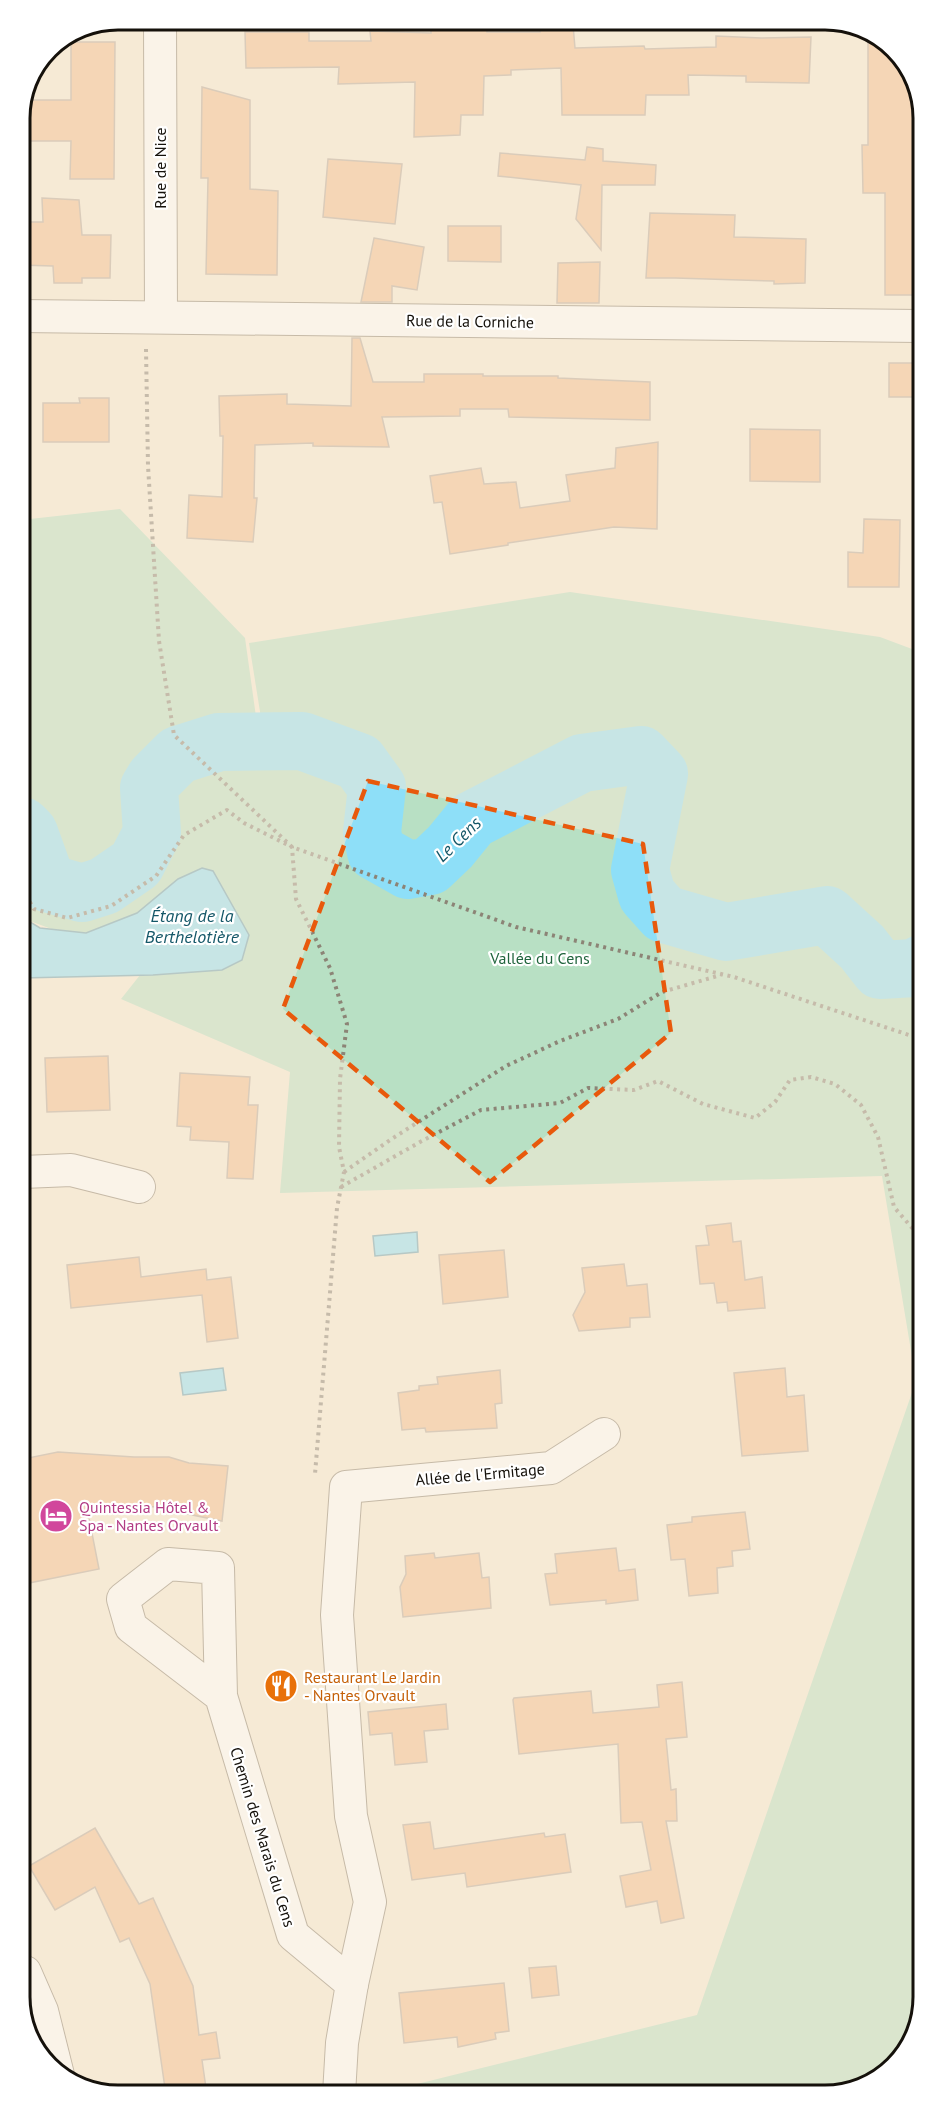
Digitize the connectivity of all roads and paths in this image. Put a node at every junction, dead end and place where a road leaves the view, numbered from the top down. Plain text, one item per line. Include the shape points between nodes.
1 (160, 30) edge
2 (30, 316) edge
3 (161, 317) junction
4 (913, 326) edge
5 (292, 847) junction
6 (30, 902) edge
7 (723, 974) junction
8 (913, 1036) edge
9 (30, 1172) edge
10 (344, 1172) junction
11 (139, 1187) dead end
12 (341, 1187) junction
13 (913, 1229) edge
14 (604, 1434) dead end
15 (315, 1475) dead end
16 (221, 1696) dead end
17 (30, 1983) edge
18 (352, 1984) junction
19 (54, 2056) edge
20 (340, 2085) edge

1 - 3 street, Rue de Nice
2 - 3 street, Rue de la Corniche
3 - 4 street, Rue de la Corniche
3 - 5 path via 146,340 148,466 159,640 174,735
5 - 6 path via 227,810 184,835 156,876 111,906 67,918 34,909
5 - 7 path via 516,927
5 - 10 path via 296,899 330,969 347,1024 340,1079 339,1147
7 - 8 path
7 - 10 path via 662,992 618,1019 506,1066
9 - 11 street via 71,1170
10 - 12 path
12 - 13 path via 481,1110 560,1103 588,1088 634,1090 658,1081 703,1104 755,1118 775,1102 790,1080 811,1077 835,1084 861,1105 878,1137 894,1207
12 - 15 path
14 - 18 street, Allée de l'Ermitage via 551,1468 346,1487 338,1615 351,1816 370,1902
16 - 18 street, Chemin des Marais du Cens via 292,1935
17 - 19 street
18 - 20 street

